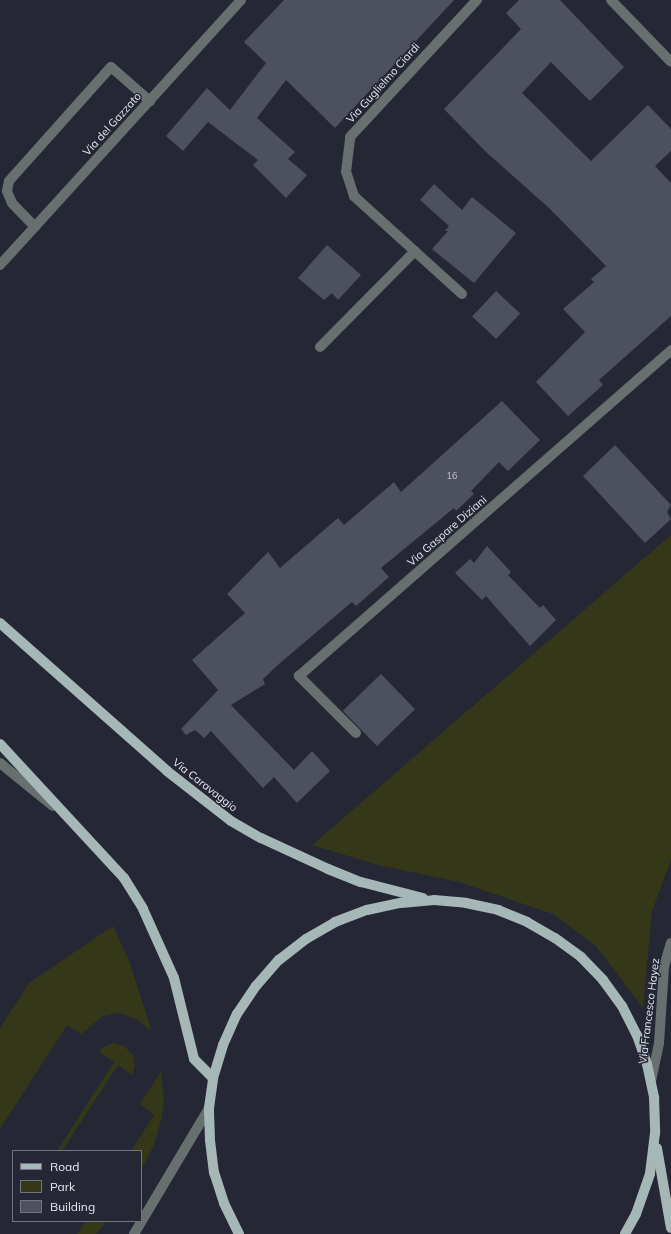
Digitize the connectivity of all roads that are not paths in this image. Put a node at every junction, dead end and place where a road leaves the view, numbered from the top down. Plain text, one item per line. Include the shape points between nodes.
1 (241, 0) edge
2 (478, 0) edge
3 (611, 0) edge
4 (671, 62) edge
5 (150, 101) junction
6 (34, 227) junction
7 (415, 251) junction
8 (0, 265) edge
9 (462, 294) dead end
10 (320, 347) dead end
11 (671, 350) edge
12 (0, 623) edge
13 (356, 733) dead end
14 (0, 744) edge
15 (0, 762) edge
16 (74, 823) junction
17 (434, 900) junction
18 (671, 943) edge
19 (213, 1078) junction
20 (652, 1081) junction
21 (209, 1108) junction
22 (655, 1133) junction
23 (142, 1221) edge
24 (141, 1222) edge
25 (671, 1228) edge
26 (134, 1234) edge
27 (239, 1234) edge
28 (625, 1234) edge

1 - 5 street, Via del Gazzato
2 - 7 street, Via Guglielmo Ciardi via 350,137 346,172 354,196
3 - 4 street
5 - 6 street, Via del Gazzato
5 - 6 street via 111,67 10,181 7,191 12,203
6 - 8 street, Via del Gazzato
7 - 9 street, Via Guglielmo Ciardi
7 - 10 street
11 - 13 street, Via Gaspare Diziani via 299,676
12 - 17 main road, Via Caravaggio via 167,771 231,821 261,838 334,871 395,892
14 - 16 main road
15 - 16 street
16 - 19 main road via 124,878 143,909 174,978 194,1059
17 - 19 main road via 367,910 335,922 306,939 279,960 245,1003 223,1045
17 - 20 main road via 498,910 527,922 581,957 603,980 622,1006 637,1034
18 - 20 street, Via Francesco Hayez via 664,967 659,1043
19 - 21 main road
20 - 22 main road
21 - 23 street
21 - 27 main road via 214,1173 224,1203
22 - 25 main road
22 - 28 main road via 650,1174 636,1214
24 - 26 street

